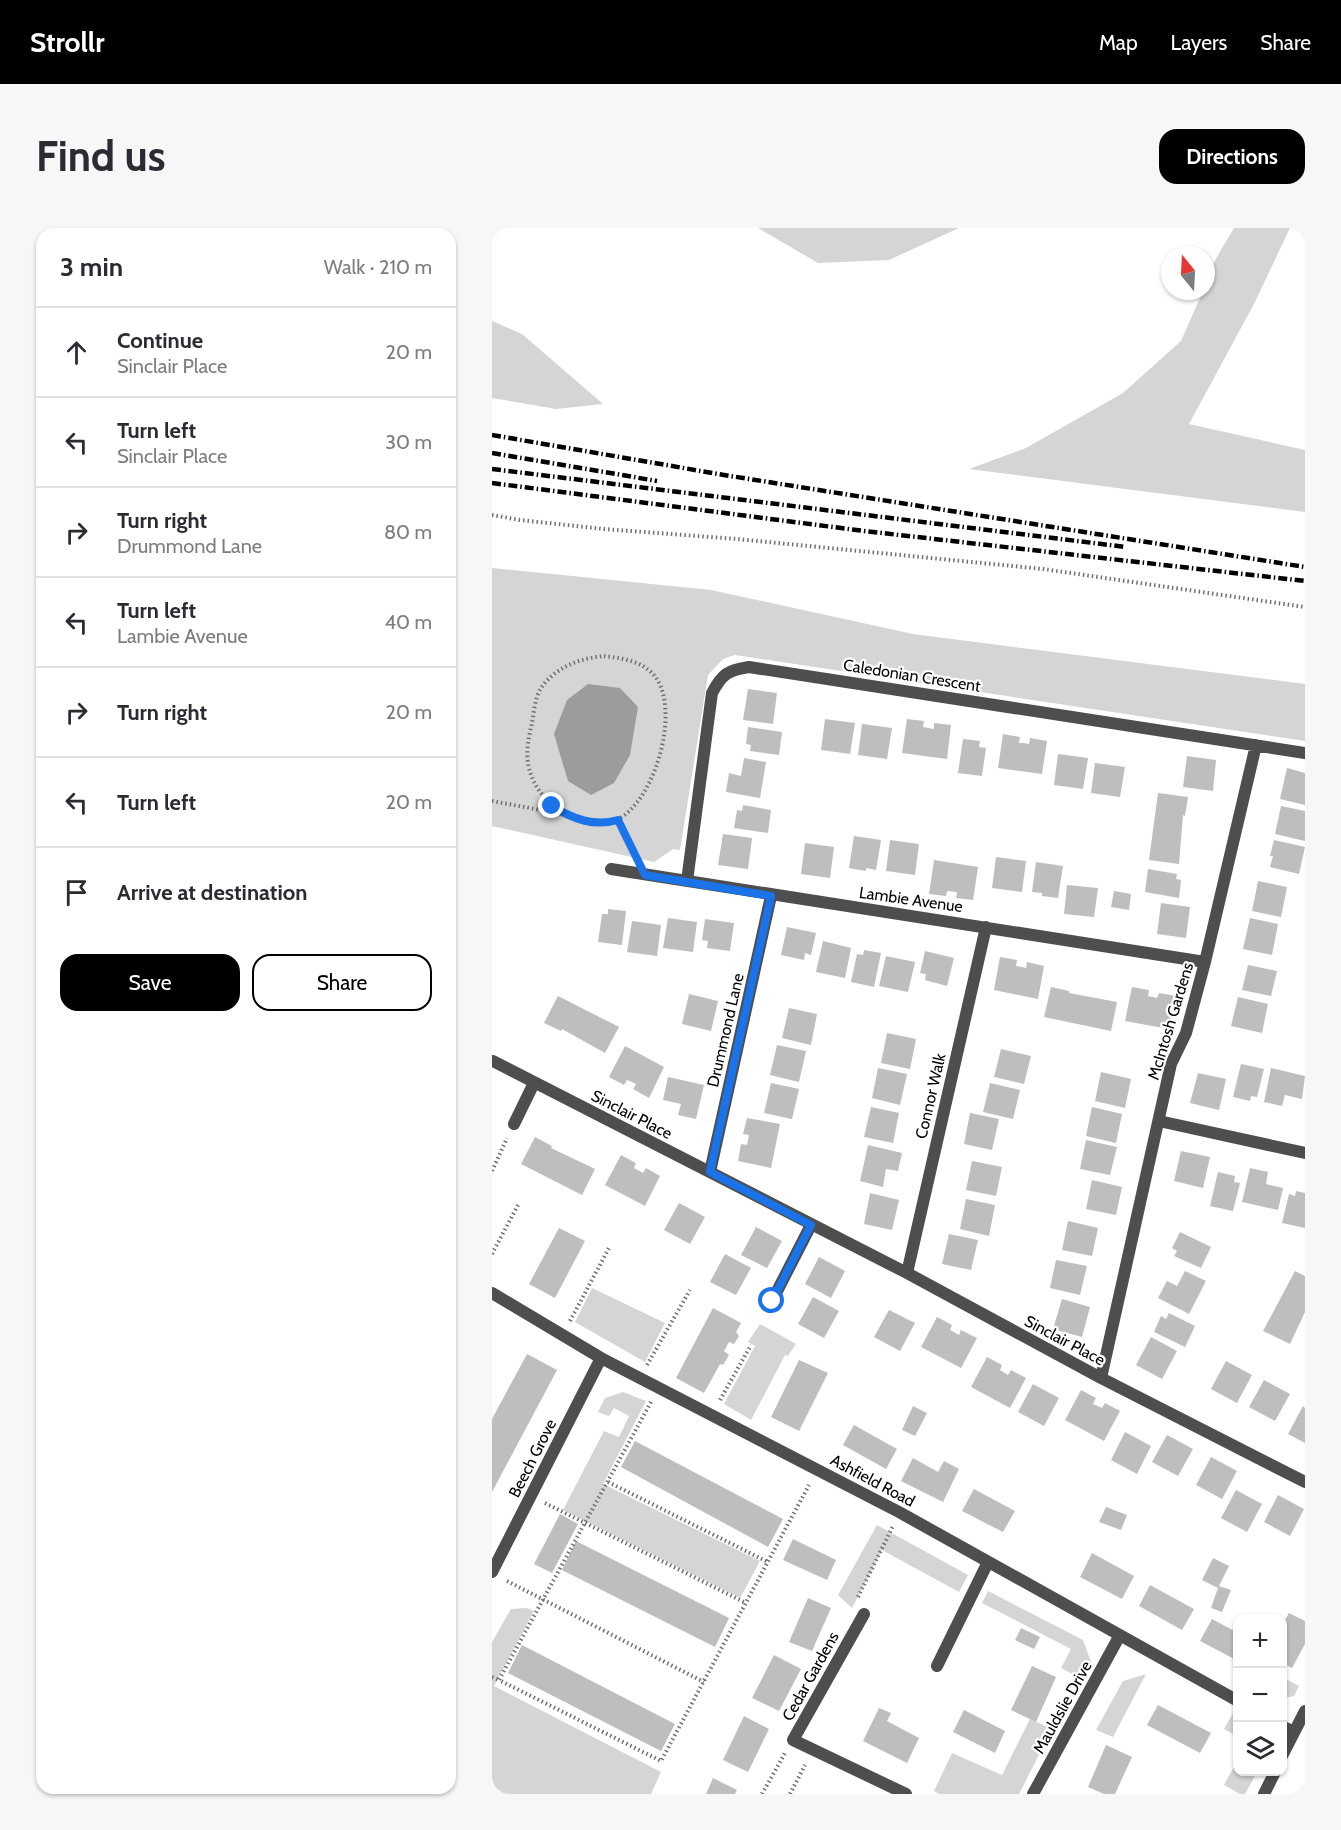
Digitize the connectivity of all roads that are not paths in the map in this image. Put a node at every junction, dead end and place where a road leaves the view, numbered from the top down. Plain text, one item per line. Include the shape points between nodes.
1 (1256, 745) junction
2 (1305, 753) edge
3 (611, 869) dead end
4 (687, 881) junction
5 (771, 896) junction
6 (986, 927) junction
7 (1206, 962) junction
8 (493, 1061) edge
9 (534, 1083) junction
10 (1159, 1121) junction
11 (514, 1124) road end
12 (1305, 1153) edge
13 (710, 1172) junction
14 (811, 1225) junction
15 (907, 1273) junction
16 (492, 1293) edge
17 (772, 1301) dead end
18 (600, 1358) junction
19 (1101, 1378) junction
20 (1305, 1482) edge
21 (988, 1562) junction
22 (497, 1575) edge
23 (864, 1614) road end
24 (1120, 1635) junction
25 (937, 1666) dead end
26 (1233, 1698) edge
27 (1305, 1711) edge
28 (1287, 1728) edge
29 (1294, 1732) junction
30 (1287, 1746) edge
31 (1273, 1776) edge
32 (906, 1794) edge
33 (1033, 1794) edge
34 (1264, 1794) edge

1 - 2 street, Caledonian Crescent
1 - 4 street, Caledonian Crescent via 749,667 738,669 719,680 712,693
1 - 7 street, McIntosh Gardens
3 - 4 street, Lambie Avenue
4 - 5 street, Lambie Avenue
5 - 6 street, Lambie Avenue
5 - 13 street, Drummond Lane
6 - 7 street, Lambie Avenue
6 - 15 street, Connor Walk
7 - 10 street, McIntosh Gardens via 1186,1033 1171,1064
8 - 9 street, Sinclair Place
9 - 11 street
9 - 13 street, Sinclair Place
10 - 12 street
10 - 19 street, McIntosh Gardens
13 - 14 street, Sinclair Place
14 - 15 street, Sinclair Place
14 - 17 street
15 - 19 street, Sinclair Place
16 - 18 street, Ashfield Road
18 - 21 street, Ashfield Road
18 - 22 street, Beech Grove
19 - 20 street, Sinclair Place
21 - 24 street, Ashfield Road
21 - 25 street
23 - 32 street, Cedar Gardens via 793,1740
24 - 26 street, Ashfield Road
24 - 33 street, Mauldslie Drive
27 - 29 street
28 - 29 street
29 - 30 street
31 - 34 street

